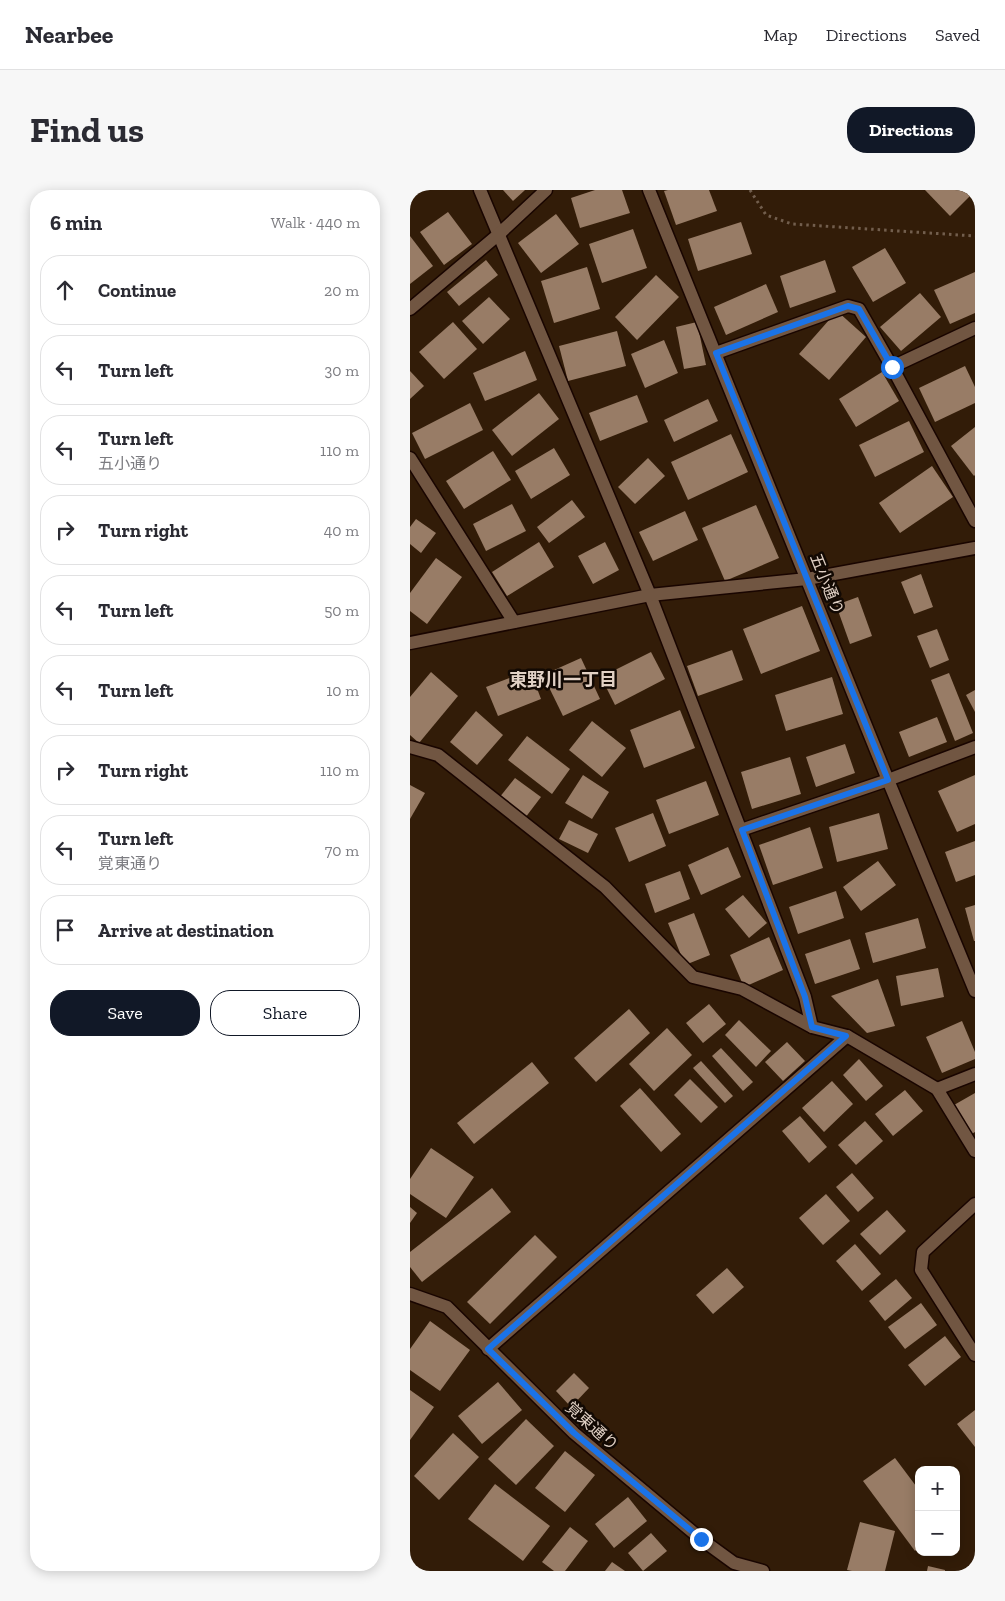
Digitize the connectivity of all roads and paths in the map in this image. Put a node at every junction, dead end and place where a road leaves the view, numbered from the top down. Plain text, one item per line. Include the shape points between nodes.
1 (480, 190) edge
2 (546, 190) edge
3 (649, 190) edge
4 (750, 190) edge
5 (499, 234) junction
6 (975, 236) edge
7 (410, 310) edge
8 (975, 328) edge
9 (716, 353) junction
10 (892, 367) junction
11 (410, 458) edge
12 (975, 520) edge
13 (975, 548) edge
14 (807, 579) junction
15 (650, 594) junction
16 (514, 622) junction
17 (410, 643) edge
18 (410, 747) edge
19 (975, 747) edge
20 (888, 780) junction
21 (742, 830) junction
22 (975, 991) edge
23 (812, 1027) junction
24 (846, 1036) junction
25 (975, 1074) edge
26 (937, 1088) junction
27 (975, 1151) edge
28 (975, 1204) edge
29 (410, 1294) edge
30 (488, 1349) junction
31 (975, 1355) edge
32 (734, 1563) junction
33 (723, 1571) edge
34 (763, 1571) edge

1 - 5 street
2 - 5 street
3 - 9 street, 五小通り
4 - 6 path via 766,215 792,224
5 - 7 street
5 - 15 street
8 - 10 street
9 - 10 street via 848,306 859,309
9 - 14 street, 五小通り
10 - 12 street
11 - 16 street
13 - 14 street
14 - 15 street
14 - 20 street, 五小通り
15 - 16 street
15 - 21 street
16 - 17 street
18 - 23 street via 438,755 605,887 693,977 742,989
19 - 20 street
20 - 21 street
20 - 22 street, 五小通り
21 - 23 street via 805,997
23 - 24 street
24 - 26 street
24 - 30 street
25 - 26 street
26 - 27 street
28 - 31 street via 923,1252 921,1270
29 - 30 street, 覚東通り via 447,1307
30 - 32 street, 覚東通り via 574,1433
32 - 33 street
32 - 34 street, 覚東通り

